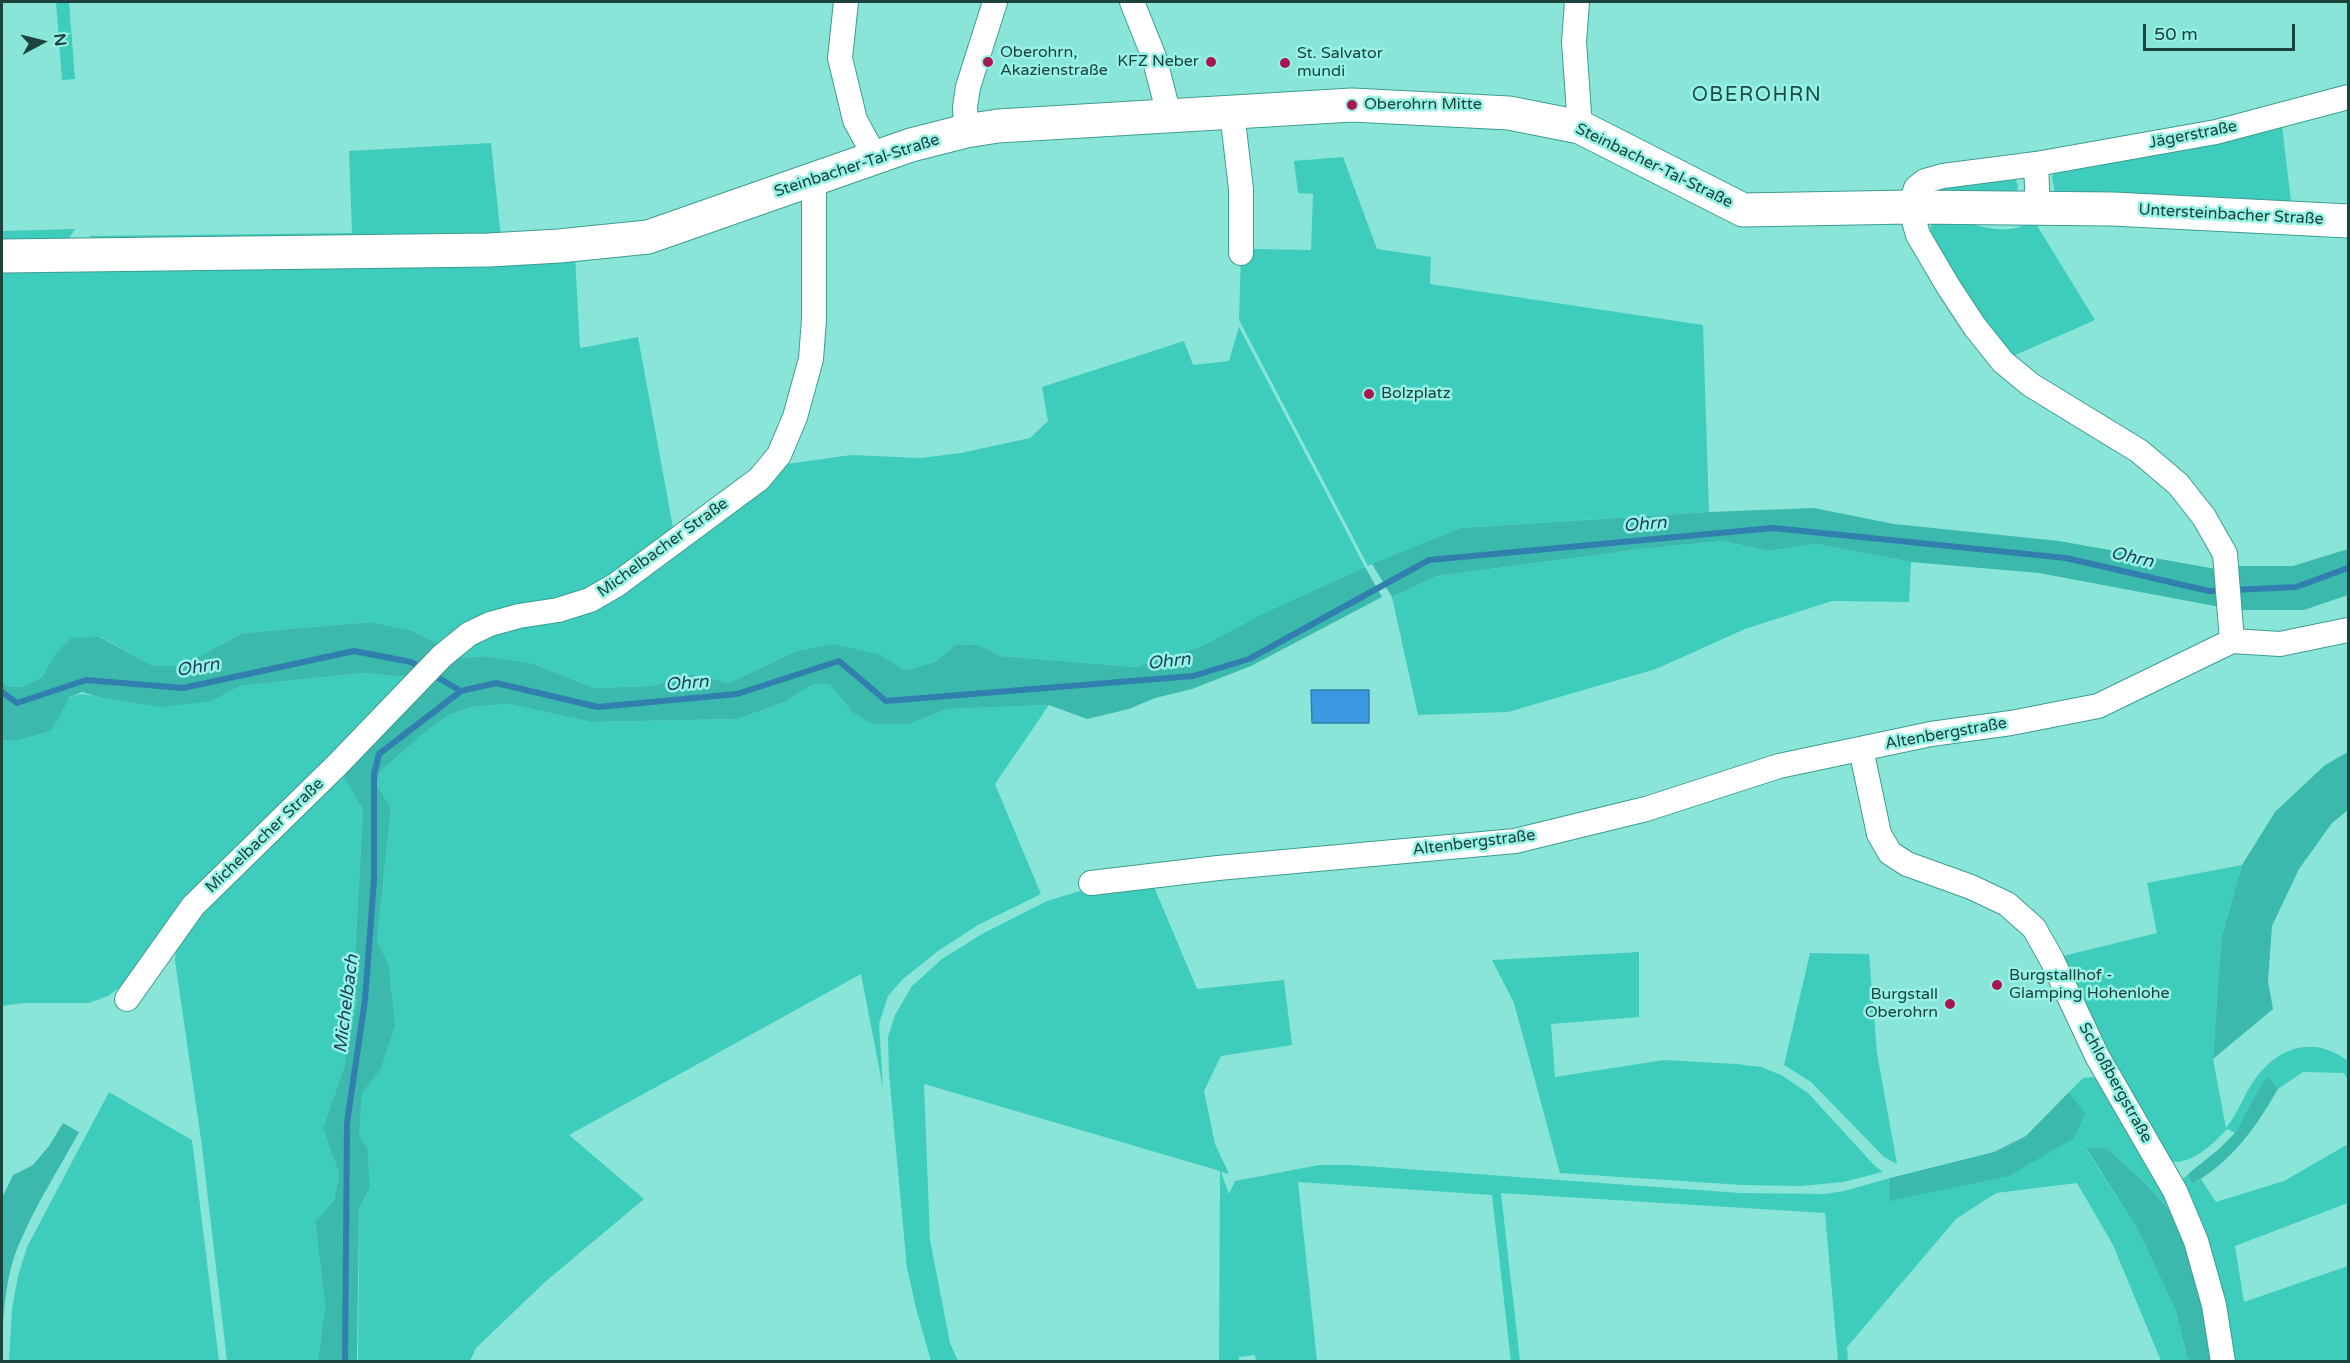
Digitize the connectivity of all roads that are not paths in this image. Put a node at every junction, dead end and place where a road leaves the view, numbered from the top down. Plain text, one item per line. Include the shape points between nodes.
1 (846, 2) edge
2 (995, 2) edge
3 (1132, 2) edge
4 (1577, 2) edge
5 (2349, 97) edge
6 (1232, 112) junction
7 (1169, 115) junction
8 (1580, 127) junction
9 (966, 131) junction
10 (876, 157) junction
11 (2036, 164) junction
12 (814, 180) junction
13 (1910, 207) junction
14 (2038, 209) junction
15 (2113, 209) joint
16 (2349, 221) edge
17 (1241, 253) dead end
18 (2, 256) edge
19 (2349, 630) edge
20 (2232, 641) junction
21 (1861, 749) junction
22 (1091, 883) dead end
23 (127, 999) dead end
24 (2223, 1362) edge

1 - 10 street via 840,58 855,120
2 - 9 street via 968,87
3 - 7 street via 1154,57
4 - 8 street via 1574,42
5 - 11 street, Jägerstraße via 2216,132
6 - 7 main road, Steinbacher-Tal-Straße
6 - 8 main road, Steinbacher-Tal-Straße via 1352,105 1509,114
6 - 17 street via 1241,189
7 - 9 main road, Steinbacher-Tal-Straße
8 - 13 main road, Steinbacher-Tal-Straße via 1743,210
9 - 10 main road, Steinbacher-Tal-Straße
10 - 12 main road, Steinbacher-Tal-Straße
11 - 13 street, Jägerstraße via 1925,181 1916,188
11 - 14 street
12 - 18 main road, Steinbacher-Tal-Straße via 648,237 559,246
12 - 23 street, Michelbacher Straße via 811,359 795,417 778,455 759,478 616,585 590,600 490,624 469,634 442,656 193,906
13 - 14 main road, Steinbacher-Tal-Straße
13 - 20 street via 1918,235 1948,286 2003,362 2031,385 2139,451 2178,484 2204,517 2225,554
14 - 15 main road, Steinbacher-Tal-Straße
15 - 16 main road, Untersteinbacher Straße
19 - 20 street via 2280,644
20 - 21 street, Altenbergstraße via 2098,706
21 - 22 street, Altenbergstraße via 1779,766 1646,809 1515,841
21 - 24 street, Schloßbergstraße via 1879,834 1890,854 2007,904 2034,928 2097,1056 2175,1191 2196,1241 2214,1305

